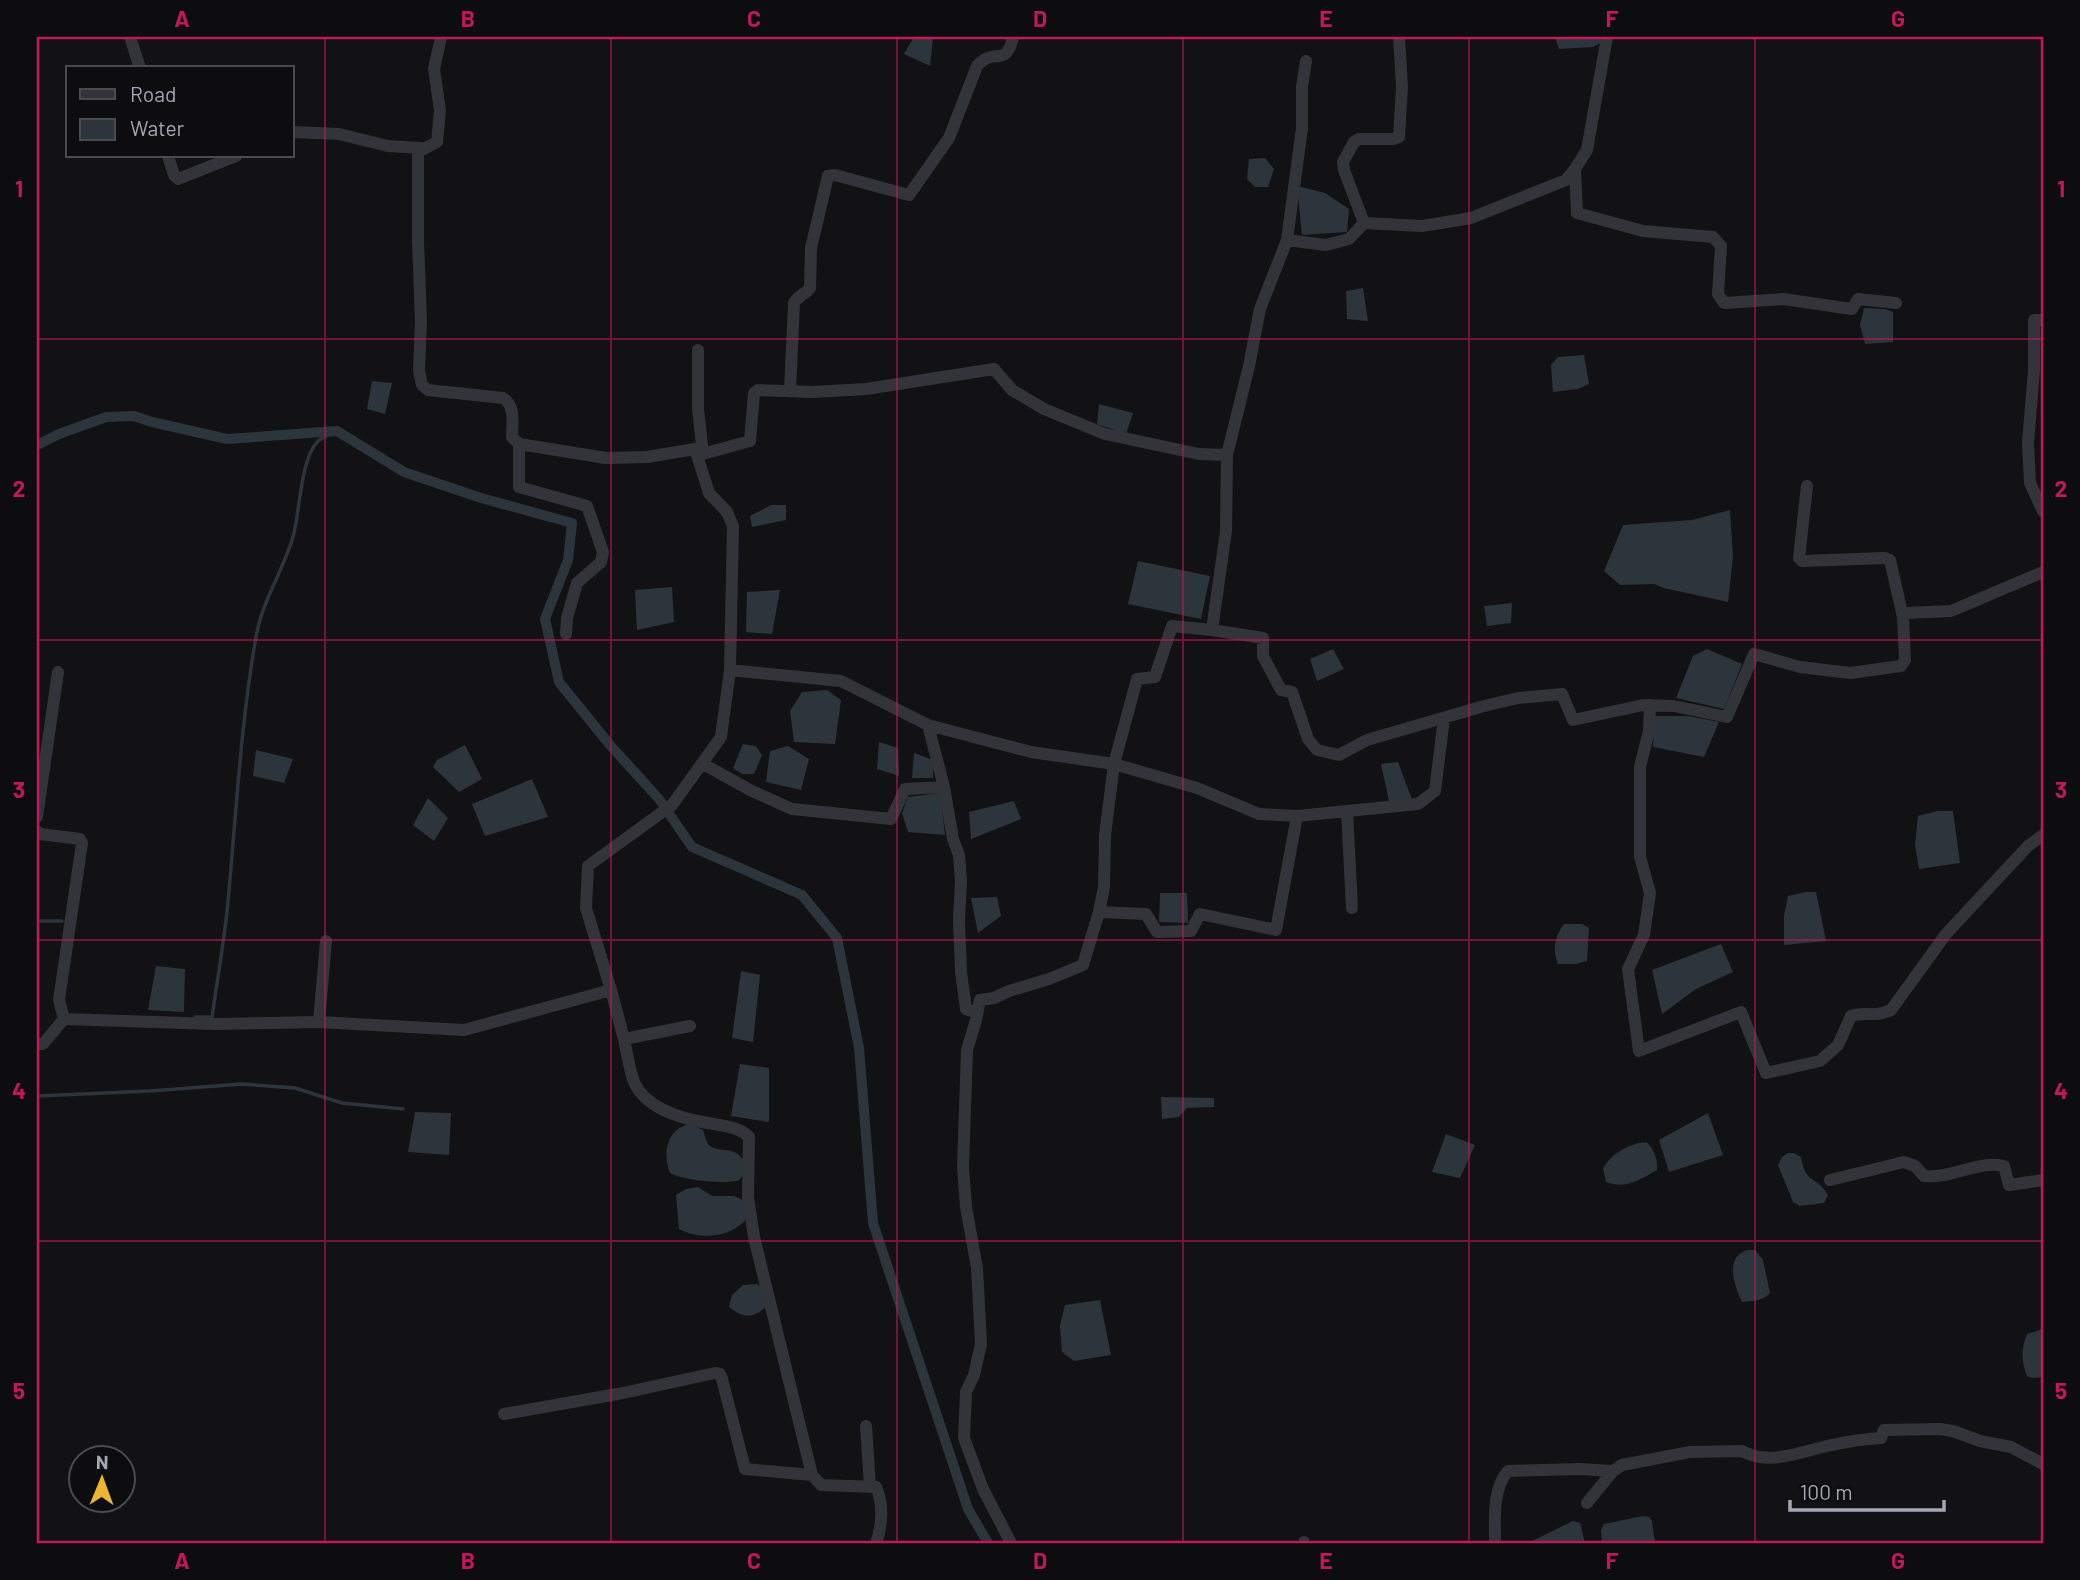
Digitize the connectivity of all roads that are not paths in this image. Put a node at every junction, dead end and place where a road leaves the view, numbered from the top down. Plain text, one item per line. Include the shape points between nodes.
1 (130, 37) edge
2 (442, 37) edge
3 (1013, 37) edge
4 (1399, 37) edge
5 (1606, 37) edge
6 (1306, 61) dead end
7 (139, 66) edge
8 (294, 132) edge
9 (421, 148) junction
10 (169, 158) edge
11 (231, 158) edge
12 (1575, 169) junction
13 (1364, 223) junction
14 (1287, 240) junction
15 (1896, 303) dead end
16 (2043, 320) edge
17 (698, 350) dead end
18 (790, 391) junction
19 (519, 444) junction
20 (701, 454) junction
21 (1227, 455) junction
22 (1807, 486) dead end
23 (2043, 511) edge
24 (2043, 572) edge
25 (1903, 617) junction
26 (1212, 629) junction
27 (566, 634) dead end
28 (730, 670) junction
29 (58, 672) dead end
30 (1650, 705) junction
31 (1444, 718) junction
32 (928, 725) junction
33 (703, 764) junction
34 (1114, 764) junction
35 (944, 788) junction
36 (1347, 811) junction
37 (1297, 816) junction
38 (37, 817) edge
39 (37, 831) edge
40 (2043, 835) edge
41 (1352, 908) dead end
42 (1099, 912) junction
43 (326, 941) dead end
44 (611, 990) junction
45 (977, 1013) junction
46 (64, 1019) junction
47 (320, 1022) junction
48 (690, 1026) dead end
49 (624, 1039) junction
50 (37, 1044) edge
51 (1830, 1180) dead end
52 (2043, 1180) edge
53 (504, 1414) dead end
54 (866, 1426) dead end
55 (2043, 1464) edge
56 (1613, 1471) junction
57 (813, 1475) junction
58 (870, 1486) junction
59 (1587, 1503) dead end
60 (876, 1543) edge
61 (1011, 1543) edge
62 (1495, 1543) edge

1 - 7 street
2 - 9 street via 434,69 440,110 437,142
3 - 18 street via 1006,55 977,66 949,138 909,195 828,176 811,248 810,288 794,303
4 - 13 street via 1399,137 1359,139 1343,162
5 - 12 street via 1587,150
6 - 14 street
8 - 9 street via 339,134 388,146
9 - 19 street via 422,385 428,390 509,401 512,437
10 - 11 street via 178,178
12 - 13 street via 1566,180 1471,218 1422,226
12 - 15 street via 1577,213 1643,231 1713,237 1721,246 1718,295 1724,303 1783,299 1852,309 1857,299
13 - 14 street via 1349,239 1326,245
14 - 21 street via 1260,309
16 - 23 street via 2034,320 2028,443 2030,483
17 - 20 street
18 - 20 street via 758,390 750,441
18 - 21 street via 866,389 993,369 1012,390 1044,409 1105,434 1199,454
19 - 20 street via 606,458 647,457 692,448
19 - 27 street via 519,487 587,506 603,552 601,562 577,583
20 - 28 street via 709,492 733,526
21 - 26 street via 1226,531
22 - 25 street via 1799,558 1890,560
24 - 25 street via 1951,611
25 - 30 street via 1905,660 1901,666 1850,673 1800,667 1754,654 1727,717
26 - 31 street via 1263,638 1263,656 1282,690 1292,692 1308,739 1317,750 1339,755 1367,740
26 - 34 street via 1172,626 1155,677 1138,679
28 - 32 street via 841,681
28 - 33 street via 721,737
29 - 38 street
30 - 31 street via 1573,720 1562,694 1518,698
30 - 40 street via 1640,767 1640,857 1650,893 1644,934 1628,969 1639,1051 1741,1012 1766,1073 1820,1061 1838,1045 1851,1016 1879,1016 1891,1010 1946,934
31 - 36 street via 1435,790 1419,804
32 - 34 street via 1031,752
32 - 35 street
33 - 35 street via 792,809 891,819 905,789
33 - 44 street via 672,805 588,866 586,908
34 - 37 street via 1197,788 1259,814
34 - 42 street
35 - 45 street via 961,881 959,921 966,1009
36 - 37 street
36 - 41 street
37 - 42 street via 1276,930 1200,914 1191,931 1157,932 1146,914
39 - 46 street via 82,843 59,1000
42 - 45 street via 1083,965 979,1000
43 - 47 street
44 - 47 street via 464,1030
44 - 49 street
45 - 61 street via 967,1050 963,1167 965,1207 977,1268 981,1344 966,1392 964,1438
46 - 47 street
46 - 50 street via 43,1044
48 - 49 street
49 - 57 street via 635,1084 655,1106 749,1137 748,1197 754,1237
51 - 52 street via 1904,1162 1924,1176 1994,1164 2004,1166 2009,1185
53 - 57 street via 715,1373 722,1379 745,1469
54 - 58 street
55 - 56 street via 2011,1447 1953,1431 1902,1429 1884,1430 1881,1438 1789,1456 1690,1452 1622,1465
56 - 59 street
56 - 62 street via 1508,1471 1496,1504
57 - 58 street via 821,1486
58 - 60 street via 876,1487 881,1513

